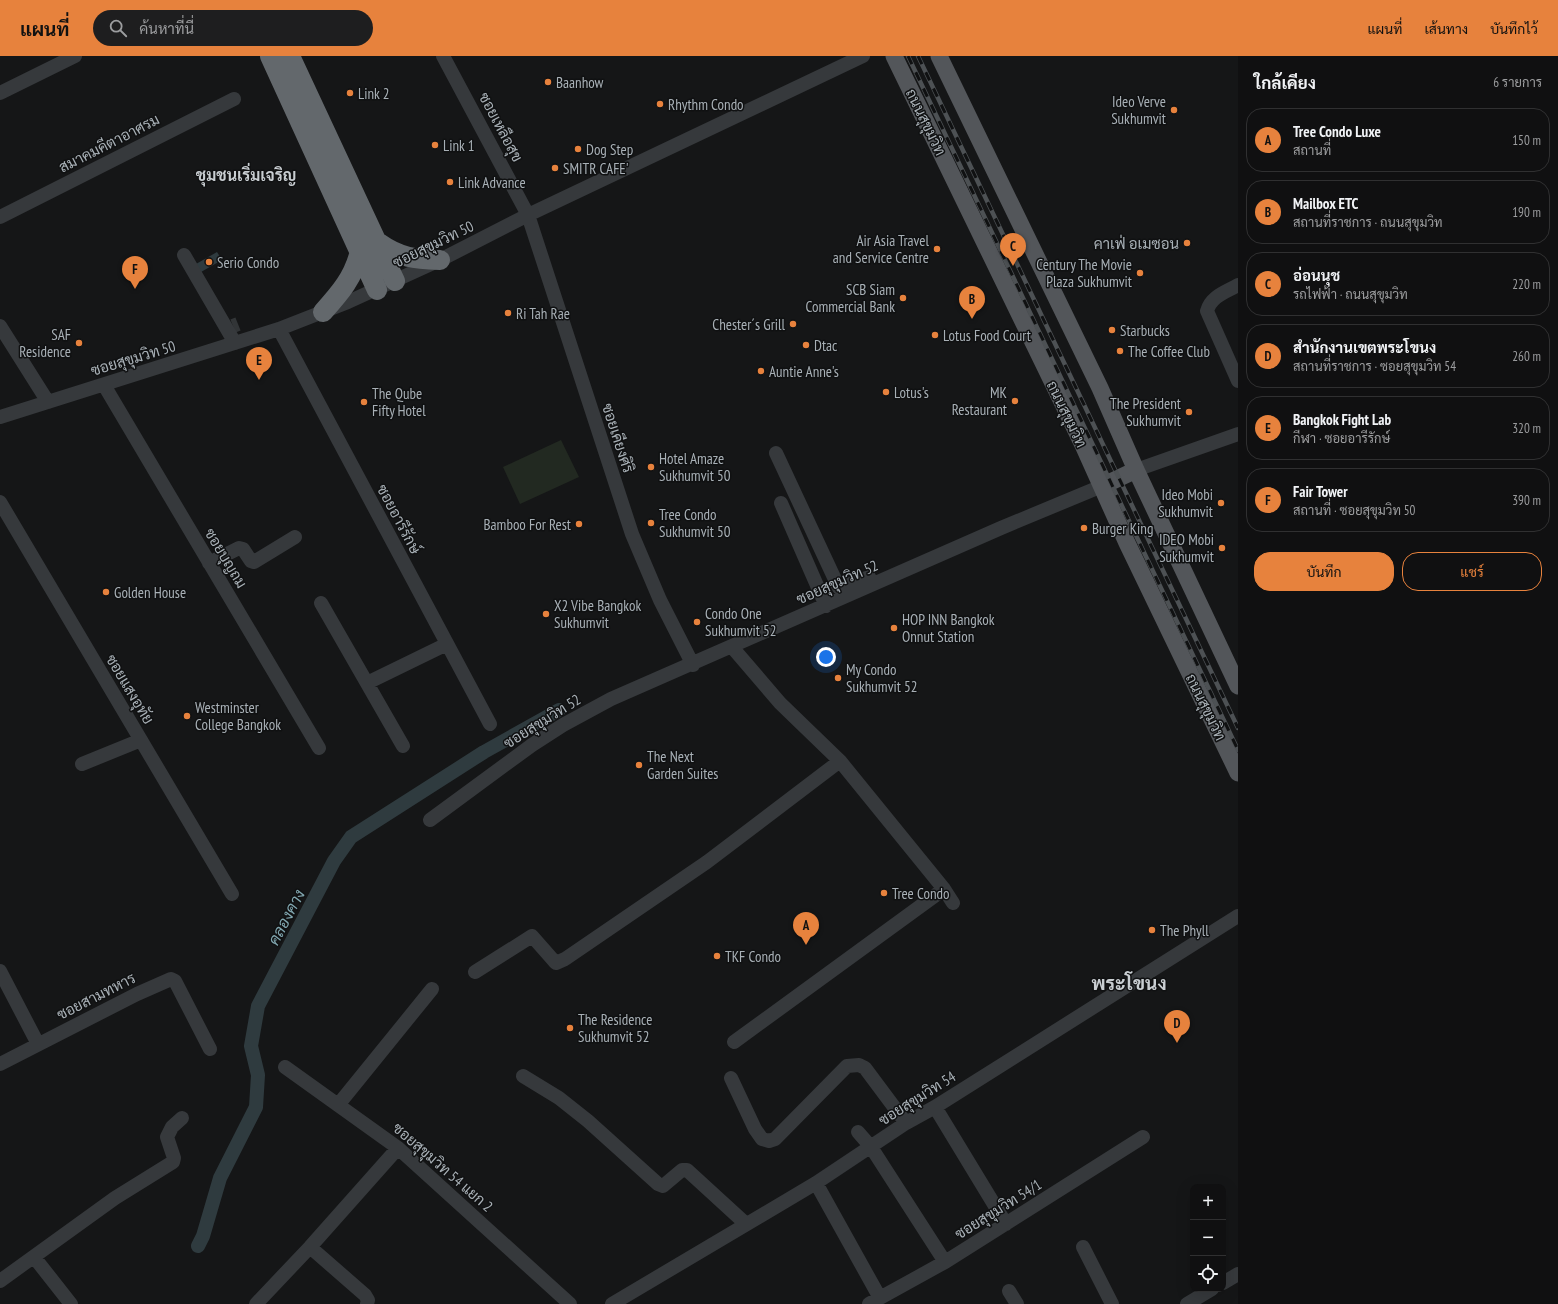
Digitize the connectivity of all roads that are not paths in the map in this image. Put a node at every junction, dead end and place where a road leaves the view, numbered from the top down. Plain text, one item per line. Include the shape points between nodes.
1 (75, 56) edge
2 (270, 56) edge
3 (290, 56) edge
4 (443, 56) edge
5 (863, 56) edge
6 (894, 56) edge
7 (938, 56) edge
8 (0, 92) edge
9 (234, 99) dead end
10 (528, 215) junction
11 (0, 217) edge
12 (379, 243) junction
13 (184, 255) dead end
14 (358, 258) junction
15 (440, 260) junction
16 (395, 281) junction
17 (1238, 285) edge
18 (371, 292) junction
19 (344, 298) junction
20 (323, 312) joint
21 (0, 326) edge
22 (279, 329) junction
23 (235, 343) junction
24 (1238, 381) edge
25 (104, 385) junction
26 (48, 402) junction
27 (0, 417) edge
28 (1238, 434) edge
29 (776, 453) dead end
30 (1136, 470) junction
31 (1102, 486) junction
32 (0, 502) edge
33 (781, 503) dead end
34 (294, 537) dead end
35 (209, 563) junction
36 (869, 577) dead end
37 (321, 603) dead end
38 (826, 606) junction
39 (447, 644) junction
40 (732, 647) junction
41 (693, 665) junction
42 (367, 683) junction
43 (1238, 686) edge
44 (490, 724) dead end
45 (141, 740) junction
46 (404, 746) dead end
47 (319, 748) dead end
48 (840, 762) junction
49 (82, 764) dead end
50 (1238, 773) edge
51 (430, 820) dead end
52 (944, 889) junction
53 (232, 894) dead end
54 (953, 903) dead end
55 (1238, 916) edge
56 (475, 972) dead end
57 (1, 974) edge
58 (432, 989) dead end
59 (734, 1042) dead end
60 (38, 1044) junction
61 (210, 1049) dead end
62 (0, 1064) edge
63 (285, 1066) dead end
64 (523, 1076) dead end
65 (731, 1078) dead end
66 (338, 1105) junction
67 (935, 1107) junction
68 (182, 1118) dead end
69 (906, 1123) junction
70 (858, 1132) dead end
71 (1144, 1137) dead end
72 (871, 1147) junction
73 (398, 1148) junction
74 (816, 1183) junction
75 (746, 1224) junction
76 (1006, 1224) junction
77 (310, 1247) junction
78 (1083, 1247) dead end
79 (34, 1257) junction
80 (945, 1262) junction
81 (1238, 1274) edge
82 (0, 1281) edge
83 (1226, 1281) edge
84 (1009, 1291) dead end
85 (1207, 1292) edge
86 (874, 1301) edge
87 (71, 1304) edge
88 (256, 1304) edge
89 (367, 1304) edge
90 (570, 1304) edge
91 (612, 1304) edge
92 (1017, 1304) edge
93 (1112, 1304) edge
94 (1187, 1304) edge

1 - 8 street
2 - 14 highway
3 - 12 highway
4 - 10 street, ซอยเหลือสุข
5 - 10 street, ซอยสุขุมวิท 50
6 - 31 main road, ถนนสุขุมวิท
7 - 30 main road via 1100,388
9 - 11 street, สมาคมคีตาอาศรม
10 - 15 street, ซอยสุขุมวิท 50
10 - 41 street, ซอยเคียงศิริ via 632,534 660,600
12 - 15 highway via 401,256
12 - 16 highway
13 - 23 street via 230,327
14 - 18 highway
14 - 19 highway
15 - 16 street, ซอยสุขุมวิท 50
16 - 18 street, ซอยสุขุมวิท 50
17 - 24 street via 1214,298 1209,303 1208,311
18 - 19 street, ซอยสุขุมวิท 50
19 - 20 highway
20 - 22 street, ซอยสุขุมวิท 50
21 - 26 street
22 - 23 street, ซอยสุขุมวิท 50
22 - 39 street, ซอยอารีรักษ์
23 - 25 street, ซอยสุขุมวิท 50
25 - 26 street, ซอยสุขุมวิท 50
25 - 35 street, ซอยบุญถม
26 - 27 street, ซอยสุขุมวิท 50
28 - 30 street
29 - 36 street via 839,588
30 - 31 main road
30 - 43 main road
31 - 38 street, ซอยสุขุมวิท 52
31 - 50 main road, ถนนสุขุมวิท
32 - 45 street, ซอยแสงอุทัย
33 - 38 street
34 - 35 street via 254,562 239,548
35 - 47 street, ซอยบุญถม
37 - 42 street
38 - 40 street, ซอยสุขุมวิท 52
39 - 42 street
39 - 44 street, ซอยอารีรักษ์
40 - 41 street, ซอยสุขุมวิท 52
40 - 48 street via 780,703
41 - 51 street, ซอยสุขุมวิท 52 via 612,699 563,725
42 - 46 street
45 - 49 street
45 - 53 street, ซอยแสงอุทัย
48 - 52 street
48 - 56 street via 708,862 565,959 554,962 532,936
52 - 54 street
52 - 59 street
55 - 67 street, ซอยสุขุมวิท 54
57 - 60 street
58 - 66 street
60 - 61 street, ซอยสามทหาร via 170,980 175,981
60 - 62 street, ซอยสามทหาร
63 - 66 street, ซอยสุขุมวิท 54 แยก 2
64 - 75 street via 559,1098 588,1121 658,1184 663,1186 682,1170 687,1170
65 - 69 street via 755,1129 762,1139 769,1141 775,1139 847,1066 852,1065 865,1068
66 - 73 street, ซอยสุขุมวิท 54 แยก 2
67 - 69 street, ซอยสุขุมวิท 54
67 - 76 street
68 - 79 street via 172,1127 167,1137 173,1162 115,1198
69 - 72 street, ซอยสุขุมวิท 54
70 - 72 street
71 - 76 street, ซอยสุขุมวิท 54/1
72 - 74 street, ซอยสุขุมวิท 54
72 - 80 street
73 - 77 street
73 - 90 street, ซอยสุขุมวิท 54 แยก 2
74 - 75 street, ซอยสุขุมวิท 54
74 - 86 street
75 - 91 street, ซอยสุขุมวิท 54
76 - 80 street, ซอยสุขุมวิท 54/1
77 - 88 street
77 - 89 street via 365,1295
78 - 93 street
79 - 82 street
79 - 87 street
80 - 86 street, ซอยสุขุมวิท 54/1
81 - 83 street
84 - 92 street
85 - 94 street

